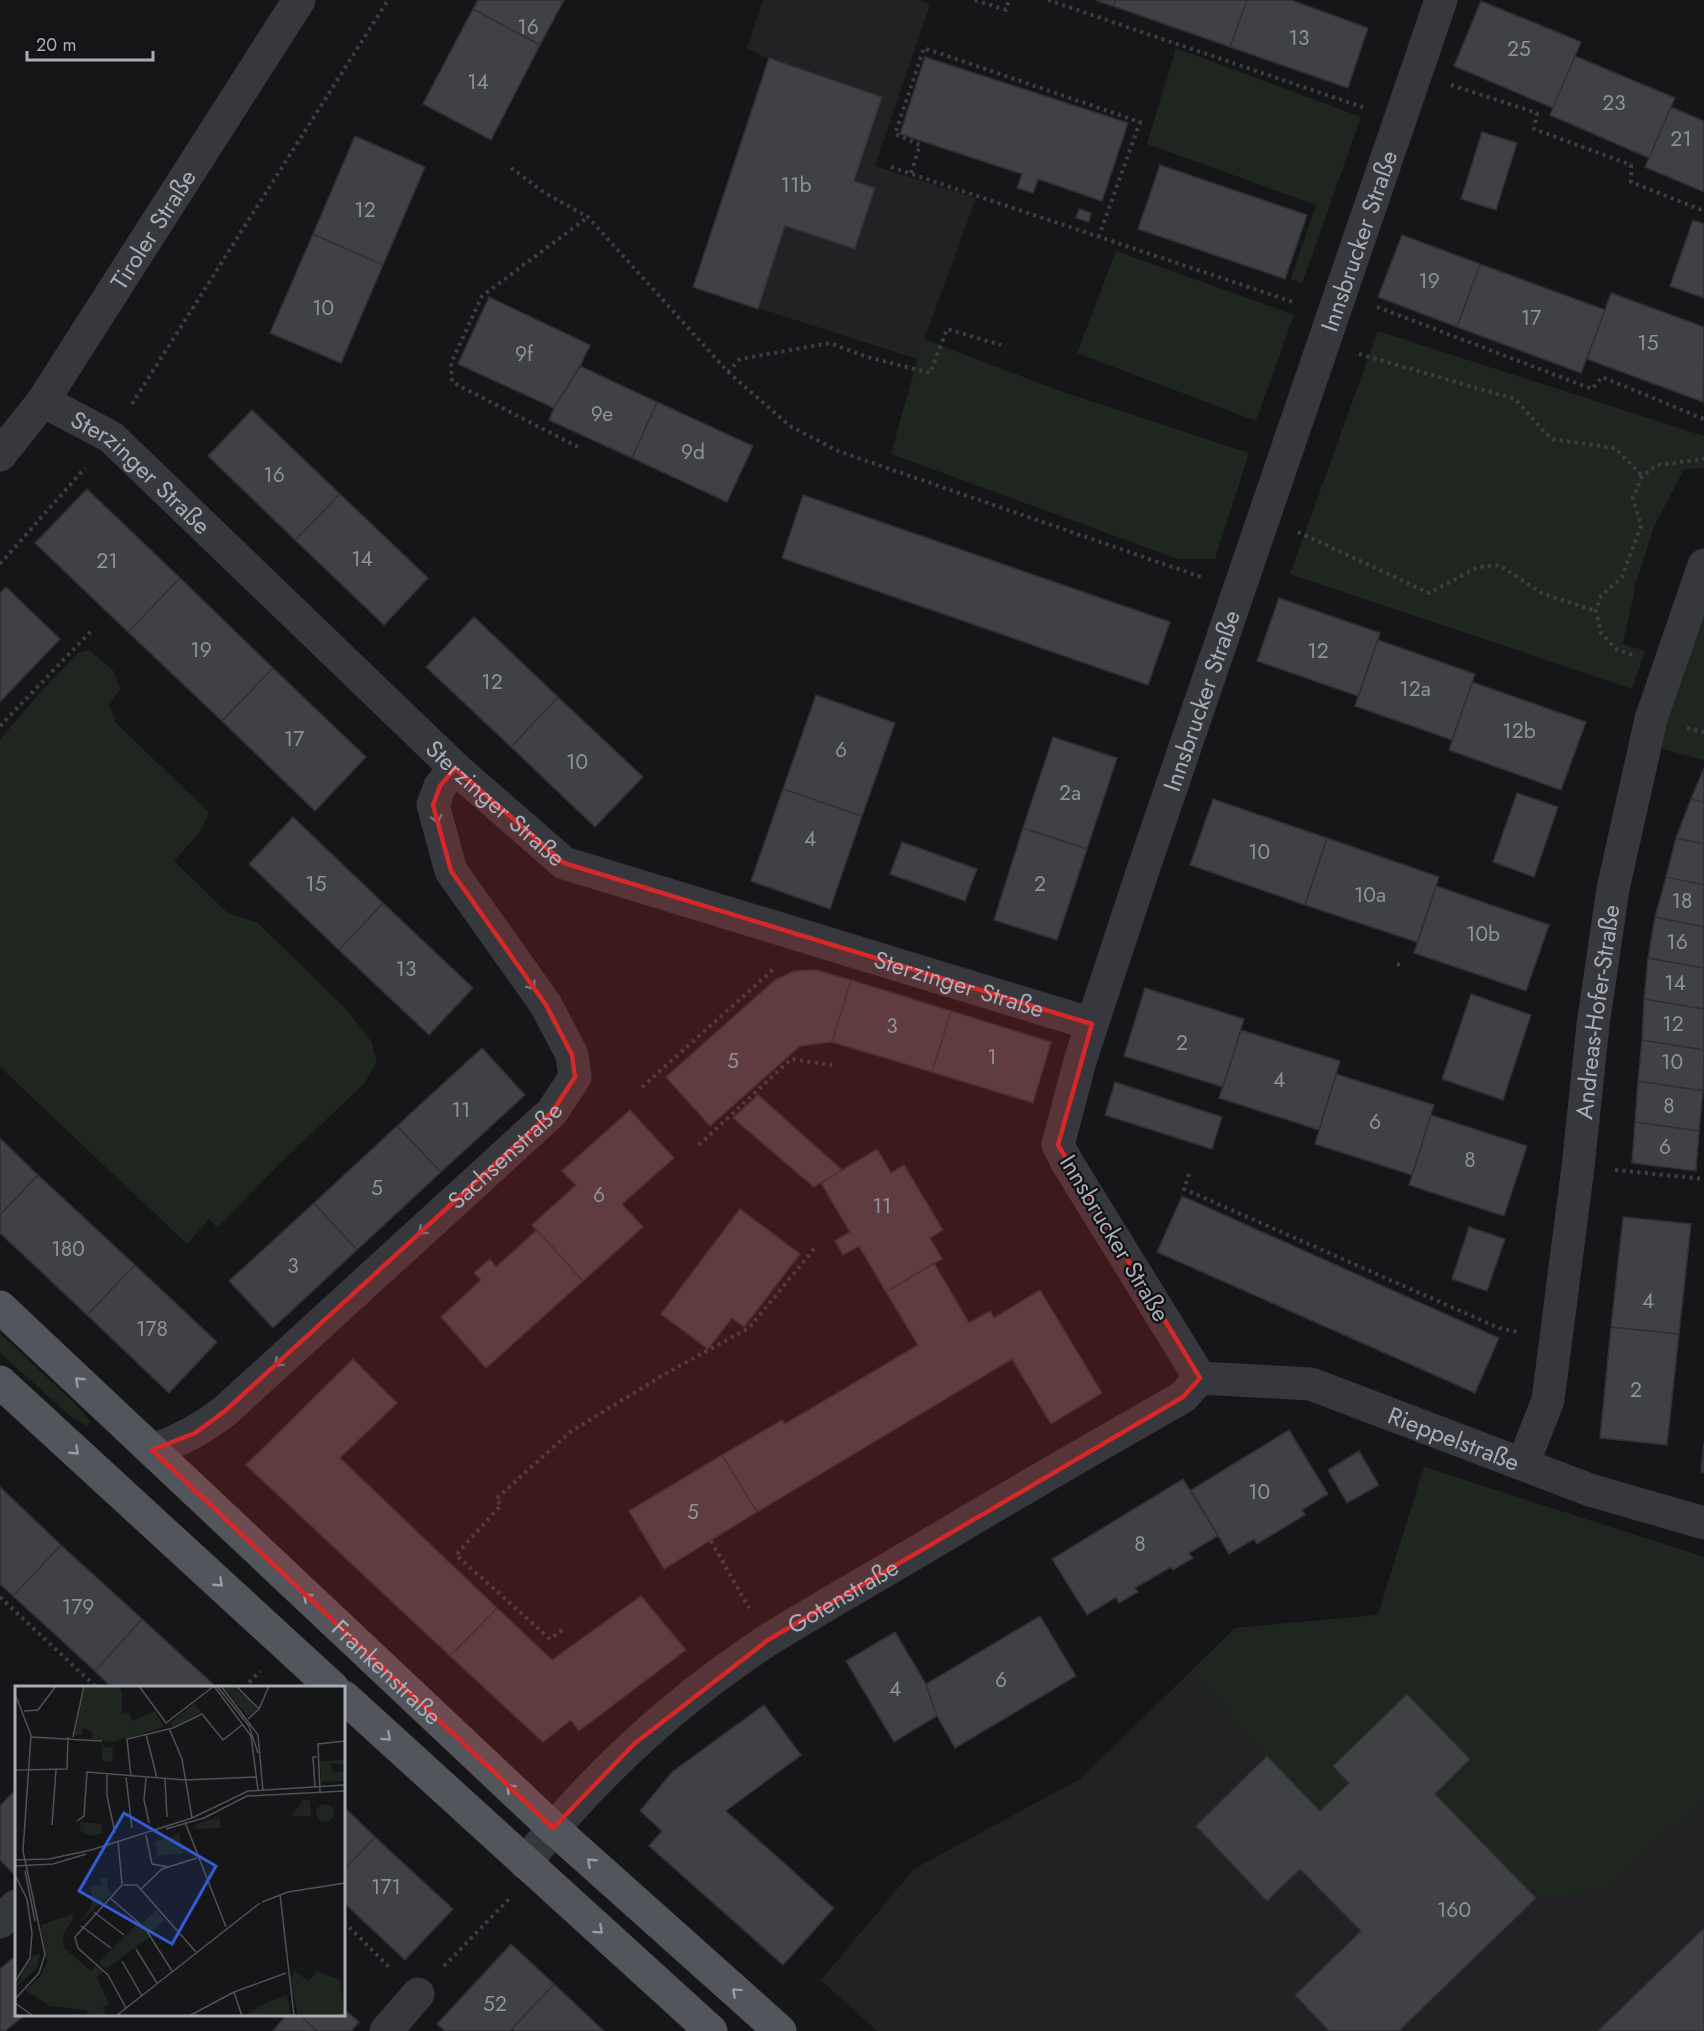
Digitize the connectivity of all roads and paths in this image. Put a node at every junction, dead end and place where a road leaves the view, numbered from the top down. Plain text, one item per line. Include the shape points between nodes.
1 (299, 0) edge
2 (388, 0) edge
3 (975, 0) edge
4 (1010, 0) edge
5 (1048, 0) edge
6 (1441, 0) edge
7 (1416, 73) junction
8 (1400, 120) junction
9 (891, 167) dead end
10 (511, 168) dead end
11 (911, 173) junction
12 (1704, 211) edge
13 (588, 217) junction
14 (1099, 236) junction
15 (1337, 304) junction
16 (1323, 344) junction
17 (1001, 345) dead end
18 (728, 372) junction
19 (42, 400) junction
20 (1704, 419) edge
21 (111, 437) junction
22 (578, 447) dead end
23 (0, 455) edge
24 (1704, 459) edge
25 (1642, 476) junction
26 (1264, 516) junction
27 (0, 564) edge
28 (1704, 565) edge
29 (1238, 590) junction
30 (1596, 611) junction
31 (92, 630) dead end
32 (1669, 666) junction
33 (0, 726) edge
34 (455, 768) junction
35 (794, 933) junction
36 (1397, 964) dead end
37 (1404, 966) dead end
38 (1092, 1024) junction
39 (832, 1065) dead end
40 (642, 1087) dead end
41 (699, 1145) dead end
42 (1578, 1167) junction
43 (1189, 1174) dead end
44 (1704, 1179) edge
45 (814, 1249) dead end
46 (0, 1307) edge
47 (1557, 1339) junction
48 (1200, 1378) junction
49 (0, 1382) edge
50 (152, 1450) junction
51 (1523, 1464) junction
52 (1704, 1523) edge
53 (711, 1540) dead end
54 (0, 1598) edge
55 (562, 1630) dead end
56 (768, 1641) junction
57 (265, 1665) dead end
58 (95, 1686) edge
59 (246, 1686) edge
60 (331, 1686) edge
61 (345, 1698) edge
62 (553, 1827) junction
63 (520, 1878) junction
64 (15, 1907) edge
65 (0, 1922) edge
66 (345, 1923) edge
67 (418, 1994) junction
68 (386, 2031) edge
69 (711, 2031) edge
70 (780, 2031) edge

1 - 19 street, Tiroler Straße
2 - 21 path
3 - 4 path via 1006,10
5 - 8 path
6 - 7 street, Innsbrucker Straße
7 - 8 street, Innsbrucker Straße
7 - 12 path via 1537,113 1534,129 1631,165 1631,182
8 - 15 street, Innsbrucker Straße
9 - 11 path
10 - 13 path
11 - 14 path
11 - 14 path via 920,145 895,134 924,48 1140,122
13 - 18 path
13 - 22 path via 482,296 451,363 452,382
14 - 15 path
15 - 16 street, Innsbrucker Straße
15 - 20 path via 1592,389 1602,377
16 - 25 path via 1515,399 1551,439 1615,448
16 - 26 street, Innsbrucker Straße
17 - 18 path via 947,329 930,373 830,343 740,359
18 - 29 path via 790,426 838,452
19 - 21 street, Sterzinger Straße
19 - 23 street, Tiroler Straße
21 - 27 path
21 - 34 street, Sterzinger Straße
24 - 25 path via 1657,465
25 - 30 path via 1633,498 1641,526 1622,577 1601,596
26 - 29 street, Innsbrucker Straße
26 - 30 path via 1429,593 1478,567 1499,565 1543,594
28 - 32 street, Andreas-Hofer-Straße
29 - 38 street, Innsbrucker Straße
30 - 32 path via 1601,633 1616,649
31 - 33 path
32 - 42 street, Andreas-Hofer-Straße via 1651,718 1613,889
34 - 35 street, Sterzinger Straße via 564,863
34 -> 50 street, Sachsenstraße via 440,786 433,805 451,871 546,1005 572,1055 575,1077 552,1112 225,1411 195,1433
35 - 38 street, Sterzinger Straße
35 - 40 path via 781,963
36 - 37 path
38 - 48 street, Innsbrucker Straße via 1058,1145
39 - 41 path via 791,1059
42 - 44 path
42 - 47 street, Andreas-Hofer-Straße
43 - 47 path via 1184,1189 1499,1328
45 - 55 path via 748,1328 570,1432 496,1499 501,1505 456,1555 550,1639
50 -> 46 main road, Frankenstraße
47 - 51 street, Andreas-Hofer-Straße via 1548,1400
48 - 51 street, Rieppelstraße via 1311,1384
48 - 56 street, Gotenstraße via 1183,1396
49 -> 60 main road, Frankenstraße
62 -> 50 main road, Frankenstraße
51 - 52 street, Rieppelstraße via 1590,1490
53 - 56 path
54 - 58 path
56 - 62 street, Gotenstraße via 696,1692 634,1744
57 - 59 path
61 -> 63 main road, Frankenstraße
62 - 63 street, Gotenstraße
70 -> 62 main road, Frankenstraße
63 - 67 path
63 -> 69 main road, Frankenstraße
64 - 65 street
66 - 67 path
67 - 68 street

